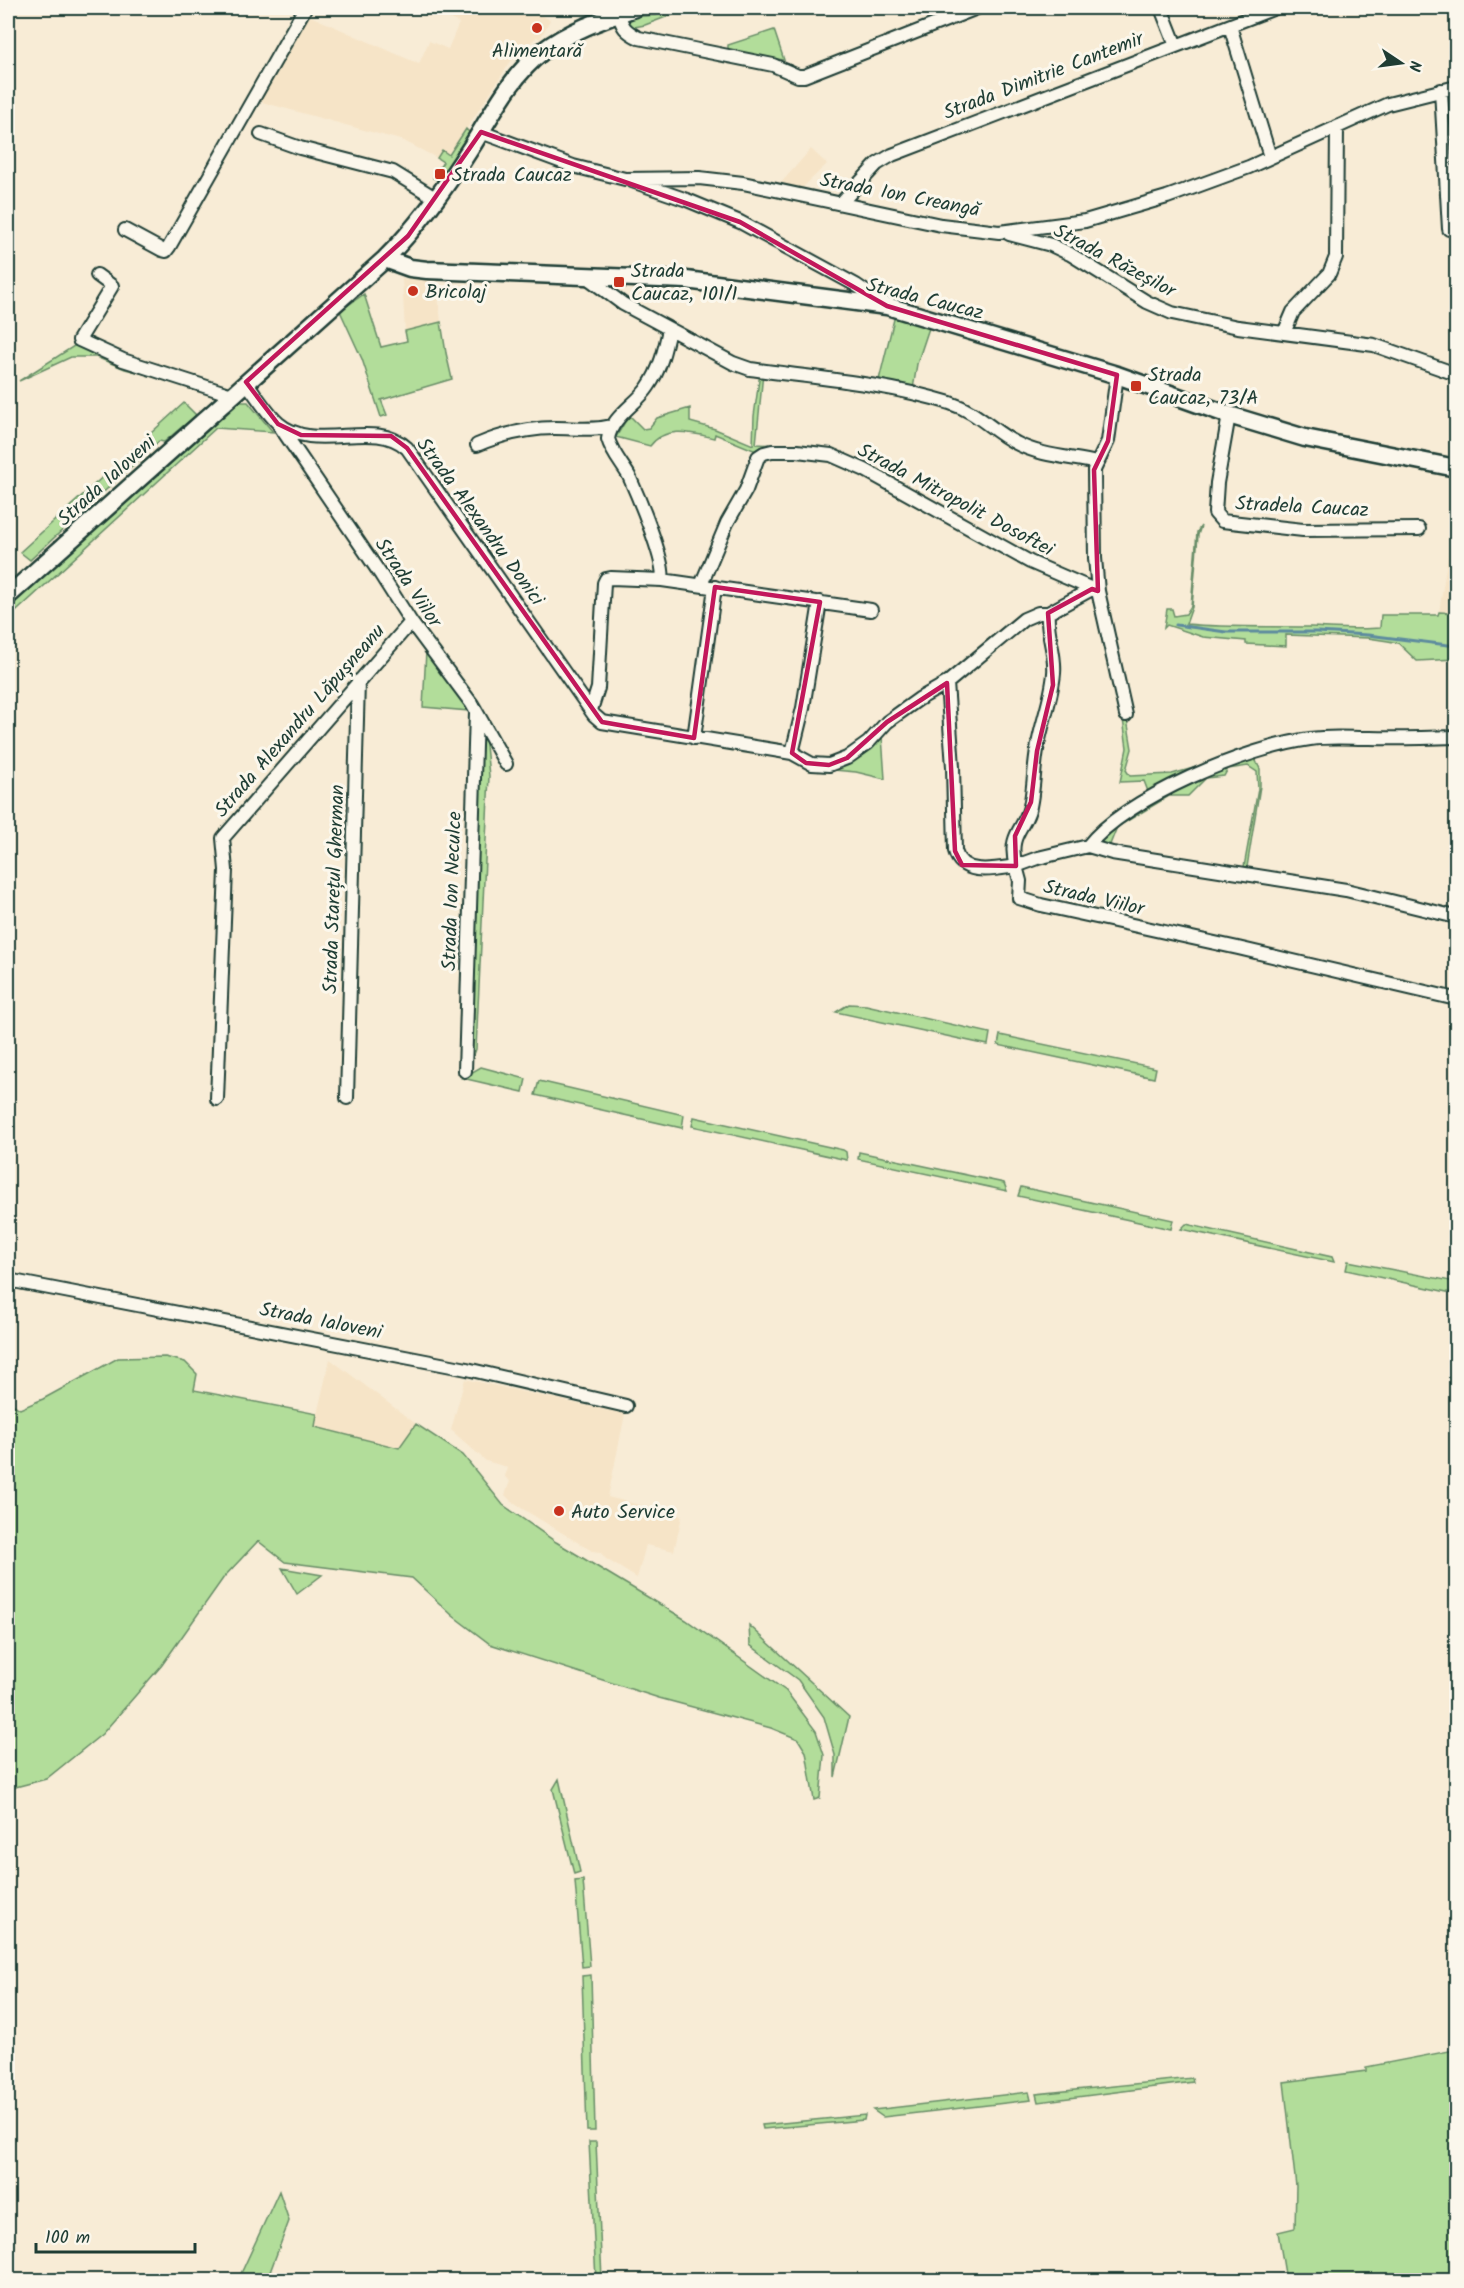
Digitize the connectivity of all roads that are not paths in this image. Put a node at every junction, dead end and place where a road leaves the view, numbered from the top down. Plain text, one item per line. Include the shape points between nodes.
1 (305, 8) edge
2 (634, 8) edge
3 (977, 8) edge
4 (1161, 8) edge
5 (1275, 8) edge
6 (617, 11) edge
7 (1230, 26) junction
8 (1176, 46) junction
9 (1456, 87) edge
10 (1441, 90) junction
11 (1337, 127) junction
12 (481, 132) junction
13 (261, 134) dead end
14 (1270, 157) junction
15 (626, 179) junction
16 (437, 199) junction
17 (842, 203) junction
18 (1449, 229) dead end
19 (125, 231) dead end
20 (999, 232) junction
21 (385, 259) junction
22 (584, 274) junction
23 (97, 275) dead end
24 (887, 306) junction
25 (669, 329) junction
26 (1284, 333) junction
27 (1456, 374) edge
28 (1117, 375) junction
29 (246, 382) junction
30 (232, 395) junction
31 (1229, 415) junction
32 (278, 424) junction
33 (612, 426) junction
34 (477, 445) dead end
35 (1096, 463) junction
36 (1456, 468) edge
37 (1419, 529) dead end
38 (662, 580) junction
39 (701, 585) junction
40 (715, 587) junction
41 (1095, 590) junction
42 (8, 596) edge
43 (820, 602) junction
44 (871, 610) dead end
45 (1048, 613) junction
46 (411, 622) junction
47 (358, 681) junction
48 (947, 683) junction
49 (591, 710) junction
50 (477, 712) junction
51 (1126, 716) dead end
52 (1456, 737) edge
53 (694, 738) junction
54 (792, 753) junction
55 (506, 764) dead end
56 (1088, 846) junction
57 (1016, 866) junction
58 (1456, 917) edge
59 (1456, 999) edge
60 (465, 1071) dead end
61 (347, 1098) dead end
62 (217, 1099) dead end
63 (8, 1280) edge
64 (626, 1406) dead end

1 - 19 street via 166,251
2 - 6 street
3 - 6 street via 804,76 773,65 639,38 622,26
4 - 8 street
5 - 7 street, Strada Dimitrie Cantemir
6 - 12 street via 543,51 517,78
7 - 8 street, Strada Dimitrie Cantemir
7 - 14 street
8 - 17 street, Strada Dimitrie Cantemir via 892,155 877,164
9 - 10 street, Strada Ion Creangă
10 - 11 street, Strada Ion Creangă via 1388,104
10 - 18 street
11 - 14 street, Strada Ion Creangă
11 - 26 street via 1336,258 1329,274 1293,312
12 - 15 street, Strada Ion Creangă via 573,166
12 - 16 street
13 - 16 street via 393,172
14 - 20 street, Strada Ion Creangă via 1167,197 1085,221
15 - 17 street, Strada Ion Creangă via 732,181
15 - 24 street via 740,222
16 - 21 street
17 - 20 street, Strada Ion Creangă via 941,225
20 - 26 street, Strada Răzeșilor via 1051,245 1172,313
21 - 22 street, Strada Caucaz via 427,270
21 - 29 street
22 - 24 street, Strada Caucaz via 686,280
22 - 25 street via 613,298
23 - 30 street via 112,286 79,340 123,360
24 - 28 street, Strada Caucaz
25 - 33 street via 660,366 651,383
25 - 35 street via 750,369 881,388 951,403 975,414 1018,444
26 - 27 street, Strada Răzeșilor via 1374,345
28 - 31 street, Strada Caucaz
28 - 35 street via 1108,441
29 - 30 street
29 - 32 street, Strada Alexandru Donici
30 - 42 street, Strada Ialoveni
31 - 36 street, Strada Caucaz via 1305,438
31 - 37 street, Stradela Caucaz via 1215,513 1222,521 1303,530
32 - 46 street, Strada Viilor
32 - 49 street, Strada Alexandru Donici via 316,437 381,435 399,440
33 - 34 street via 524,431 503,434
33 - 38 street via 608,439 629,477 658,548
35 - 41 street
38 - 39 street
38 - 49 street via 606,579 598,688
39 - 40 street
39 - 41 street, Strada Mitropolit Dosoftei via 755,464 764,453 796,451 822,453 865,470 1030,562
40 - 43 street
40 - 53 street
41 - 45 street
41 - 51 street
43 - 44 street
43 - 54 street
45 - 48 street via 1024,619
45 - 57 street via 1053,685 1036,751 1031,802 1015,836
46 - 47 street, Strada Alexandru Lăpușneanu
46 - 50 street, Strada Viilor
47 - 61 street, Strada Starețul Gherman
47 - 62 street, Strada Alexandru Lăpușneanu via 223,838
48 - 54 street, Strada Alexandru Donici via 887,722 856,753 838,763 812,764
48 - 57 street via 957,860 973,868
49 - 53 street, Strada Alexandru Donici via 602,722
50 - 55 street, Strada Viilor
50 - 60 street, Strada Ion Neculce
52 - 56 street via 1312,738 1257,752 1206,770 1132,808
53 - 54 street, Strada Alexandru Donici
56 - 57 street, Strada Viilor
56 - 58 street, Strada Viilor via 1346,890
57 - 59 street, Strada Viilor via 1019,898 1041,905
63 - 64 street, Strada Ialoveni via 467,1369

